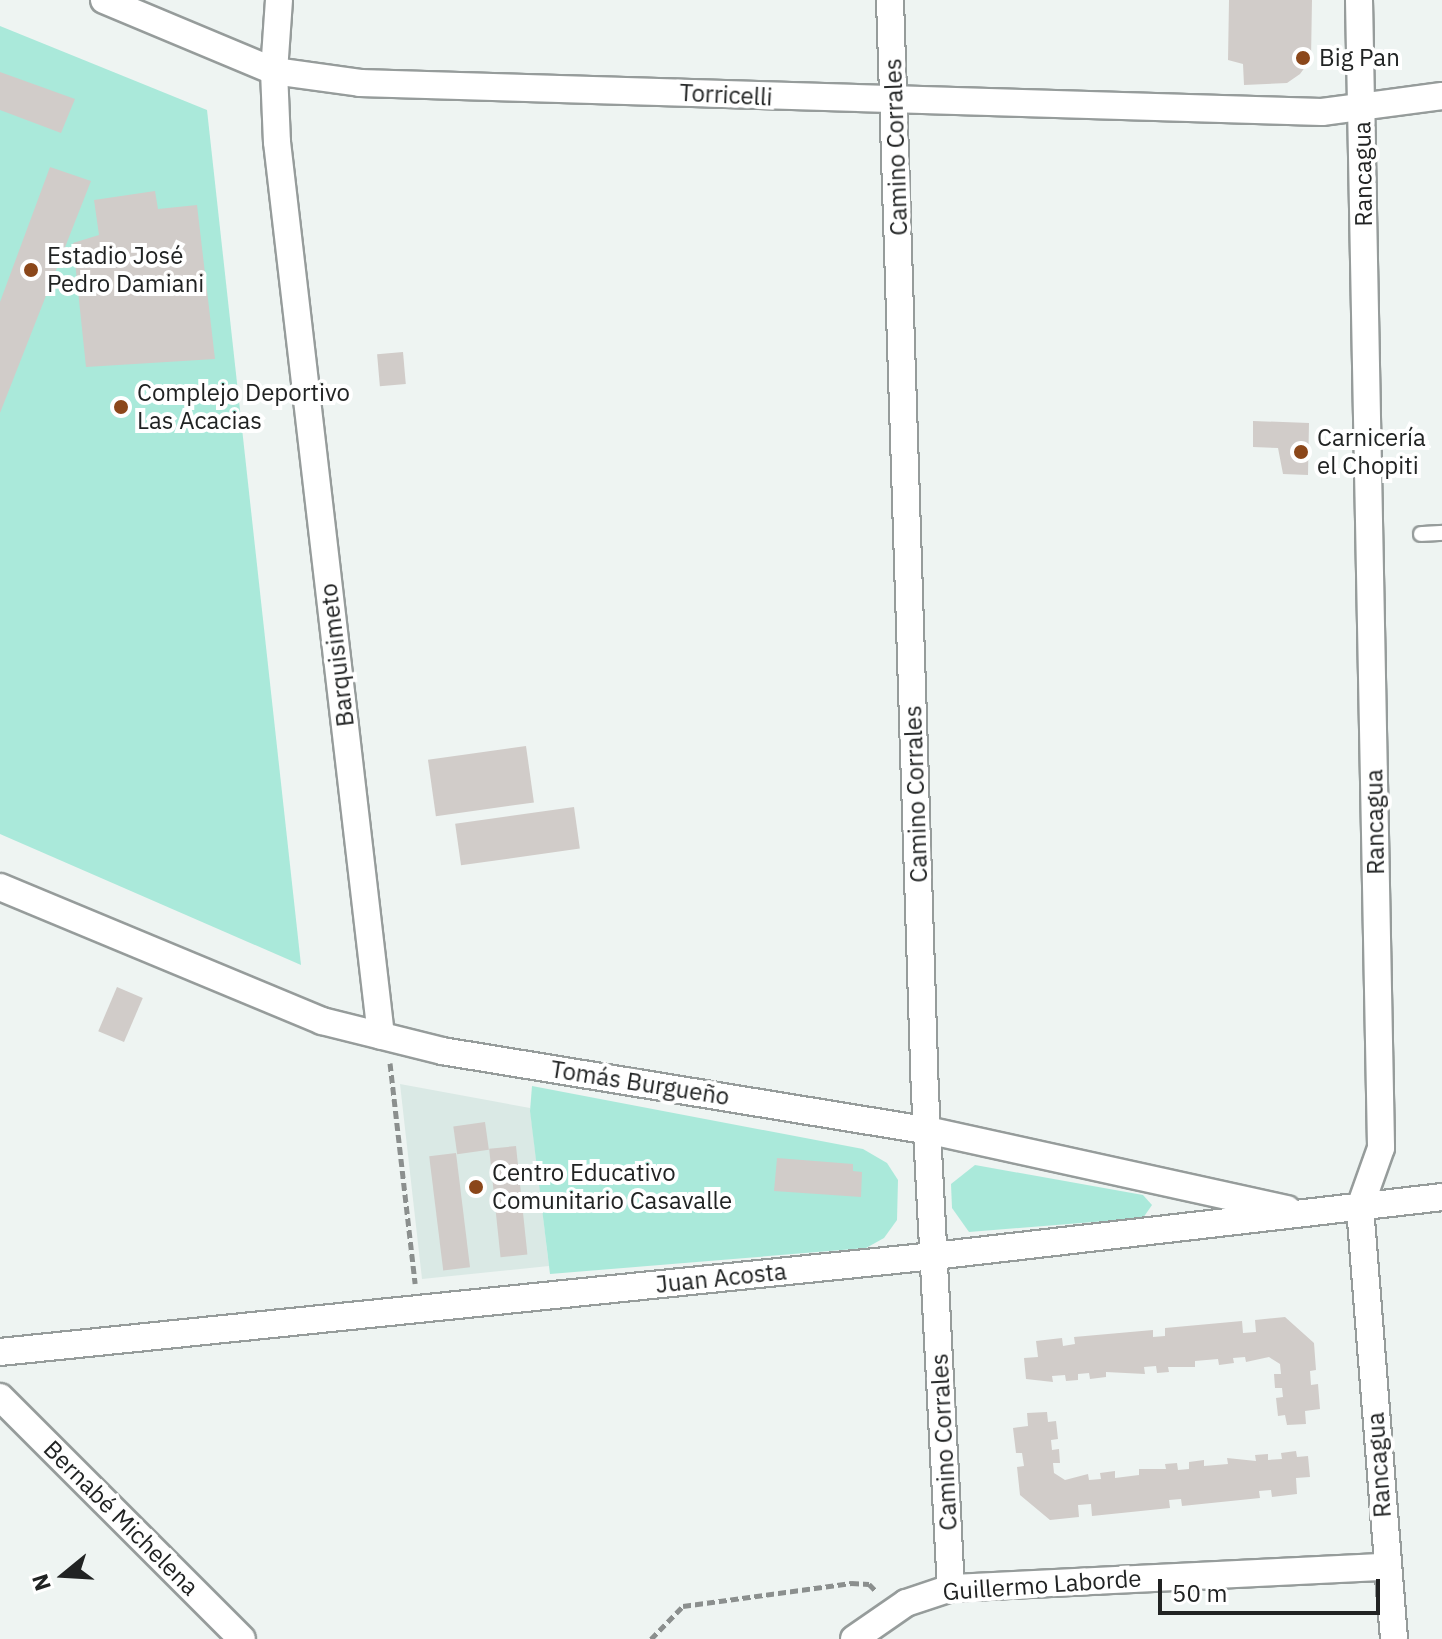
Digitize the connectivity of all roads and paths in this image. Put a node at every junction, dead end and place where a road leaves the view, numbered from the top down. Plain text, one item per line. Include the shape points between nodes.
1 (104, 0) edge
2 (279, 0) edge
3 (890, 0) edge
4 (1359, 0) edge
5 (274, 71) junction
6 (896, 96) junction
7 (1442, 96) edge
8 (1361, 105) junction
9 (1442, 533) edge
10 (1421, 534) dead end
11 (0, 887) edge
12 (381, 1036) junction
13 (927, 1130) junction
14 (1442, 1197) edge
15 (1360, 1207) junction
16 (1300, 1212) junction
17 (934, 1256) junction
18 (420, 1309) junction
19 (0, 1352) edge
20 (0, 1397) edge
21 (1387, 1567) junction
22 (951, 1588) junction
23 (895, 1610) junction
24 (240, 1638) edge
25 (651, 1639) edge
26 (854, 1639) edge
27 (1394, 1639) edge

1 - 5 street, Torricelli
2 - 5 street, Barquisimeto
3 - 6 street, Camino Corrales
4 - 8 street, Rancagua
5 - 6 street, Torricelli via 360,83 788,98
5 - 12 street, Barquisimeto via 277,142
6 - 8 street, Torricelli via 1322,112
6 - 13 street, Camino Corrales
7 - 8 street, Torricelli
8 - 15 street, Rancagua via 1381,1148
9 - 10 lane
11 - 12 street, Tomás Burgueño via 322,1021
12 - 13 street, Tomás Burgueño via 442,1051
12 - 18 path via 391,1066
13 - 16 street, Tomás Burgueño
13 - 17 street, Camino Corrales
14 - 15 street, Juan Acosta
15 - 16 street, Juan Acosta
15 - 21 street, Rancagua
16 - 17 street, Juan Acosta
17 - 18 street, Juan Acosta
17 - 22 street, Camino Corrales
18 - 19 street, Juan Acosta
20 - 24 street, Bernabé Michelena
21 - 22 street, Guillermo Laborde
21 - 27 street, Rancagua
22 - 23 street, Guillermo Laborde
23 - 25 path via 869,1584 851,1583 683,1606
23 - 26 street, Guillermo Laborde

